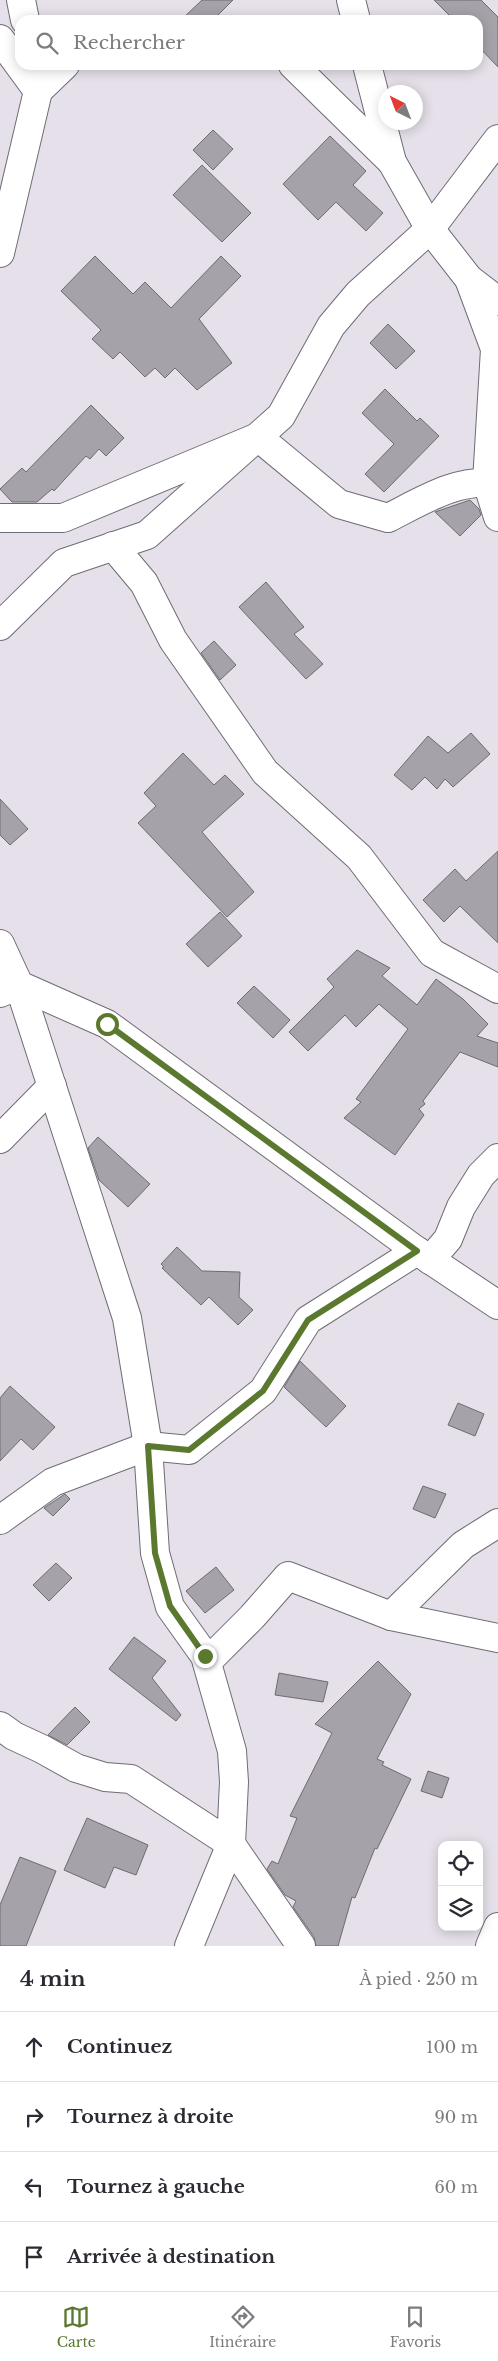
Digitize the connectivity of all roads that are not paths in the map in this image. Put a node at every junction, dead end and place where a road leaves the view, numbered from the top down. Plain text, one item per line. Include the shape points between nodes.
1 (21, 0) edge
2 (351, 0) edge
3 (24, 15) edge
4 (355, 15) edge
5 (0, 39) edge
6 (15, 55) edge
7 (53, 70) edge
8 (298, 70) edge
9 (368, 70) edge
10 (36, 78) edge
11 (498, 139) edge
12 (392, 162) junction
13 (430, 229) junction
14 (0, 253) edge
15 (469, 279) junction
16 (498, 301) edge
17 (258, 437) junction
18 (492, 483) edge
19 (498, 517) edge
20 (0, 518) edge
21 (113, 546) junction
22 (0, 626) edge
23 (0, 944) edge
24 (9, 989) edge
25 (498, 989) edge
26 (52, 1086) junction
27 (0, 1139) edge
28 (498, 1158) edge
29 (423, 1255) junction
30 (498, 1305) edge
31 (148, 1446) junction
32 (0, 1520) edge
33 (498, 1523) edge
34 (391, 1616) junction
35 (498, 1638) edge
36 (207, 1662) junction
37 (0, 1726) edge
38 (231, 1844) junction
39 (498, 1927) edge
40 (189, 1946) edge
41 (300, 1946) edge
42 (490, 1946) edge

1 - 3 street
2 - 4 street
5 - 6 street
7 - 10 street
8 - 12 street
9 - 12 street
10 - 14 street
11 - 13 street
12 - 13 street
13 - 15 street
13 - 17 street via 358,294 331,326 281,416
15 - 16 street
15 - 18 street via 495,349
17 - 18 street via 339,504 388,518 446,489
17 - 20 street via 63,518
17 - 21 street via 147,535
18 - 19 street
21 - 22 street via 64,563
21 - 25 street via 144,583 173,640 265,772 359,857 432,953
23 - 24 street
24 - 26 street
24 - 29 street via 107,1024
26 - 27 street
26 - 31 street via 127,1318
28 - 29 street via 481,1175 460,1207 448,1238
29 - 30 street
29 - 31 street via 308,1320 263,1391 189,1450
31 - 32 street via 53,1482
31 - 36 street via 155,1553 170,1606
33 - 34 street via 463,1545
34 - 35 street
34 - 36 street via 288,1576
36 - 38 street via 232,1751
37 - 38 street via 76,1768 104,1777 131,1778
38 - 40 street
38 - 41 street
39 - 42 street

